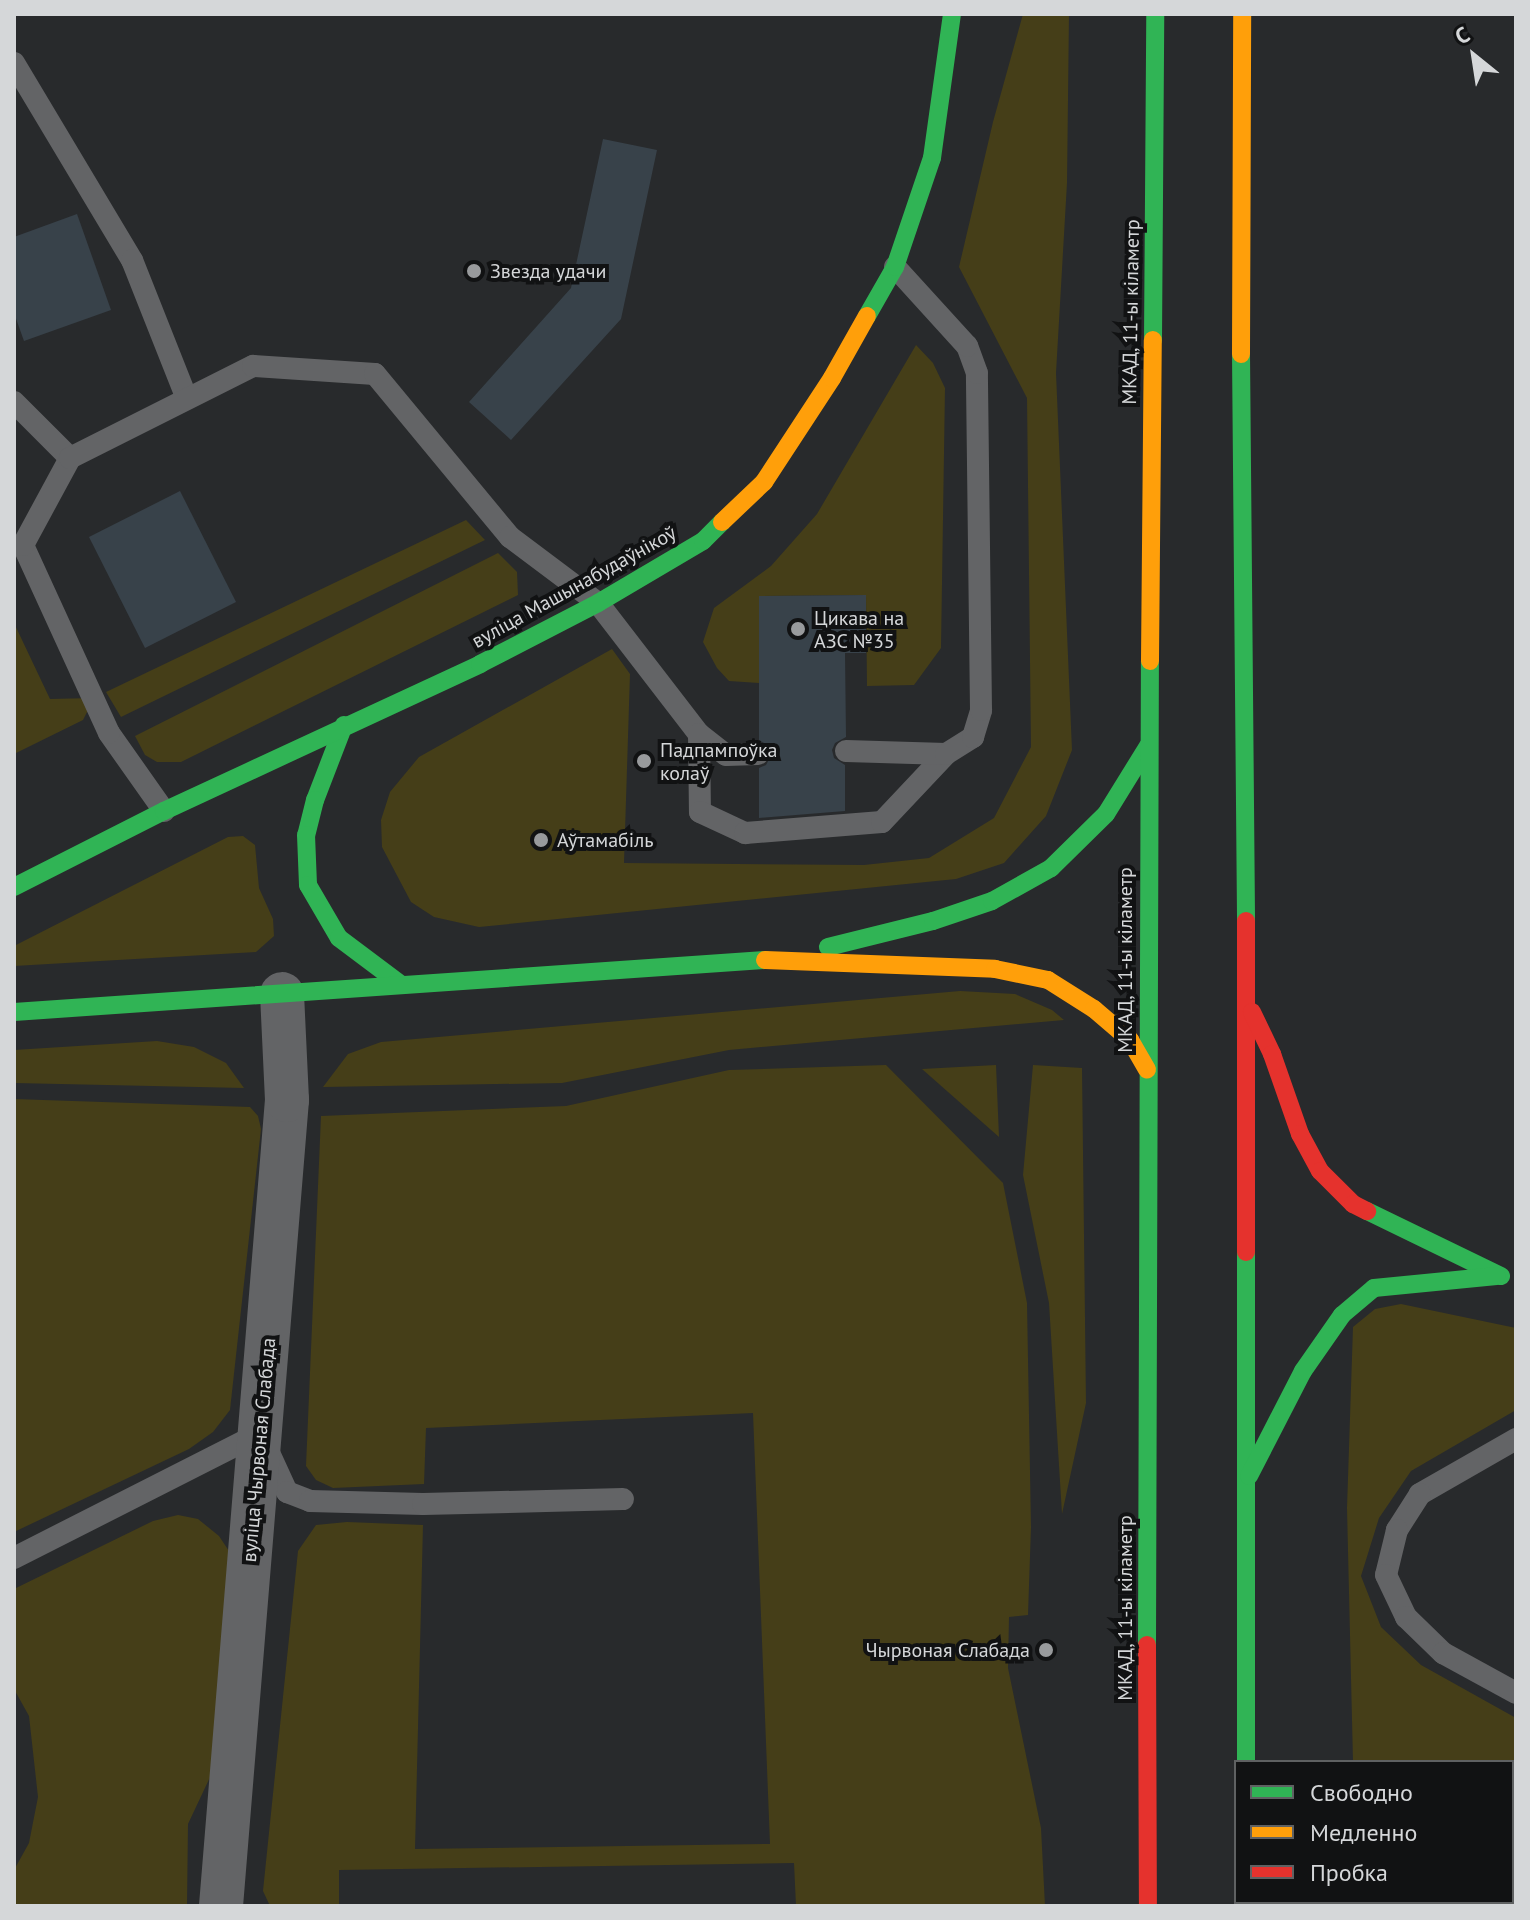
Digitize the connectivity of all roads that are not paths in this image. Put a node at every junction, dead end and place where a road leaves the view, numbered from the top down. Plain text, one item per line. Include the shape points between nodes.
1 (952, 14) edge
2 (1155, 14) edge
3 (1242, 14) edge
4 (14, 63) edge
5 (895, 267) junction
6 (187, 399) junction
7 (14, 402) edge
8 (70, 458) junction
9 (598, 603) junction
10 (344, 725) junction
11 (699, 734) junction
12 (1148, 746) junction
13 (846, 751) dead end
14 (758, 754) dead end
15 (946, 754) junction
16 (164, 811) junction
17 (14, 887) edge
18 (775, 959) junction
19 (399, 983) junction
20 (282, 994) junction
21 (1246, 999) junction
22 (14, 1012) edge
23 (1147, 1069) junction
24 (1509, 1278) edge
25 (260, 1433) junction
26 (1516, 1439) edge
27 (1246, 1482) junction
28 (623, 1499) dead end
29 (14, 1558) edge
30 (1516, 1693) edge
31 (1246, 1760) edge
32 (221, 1906) edge
33 (1148, 1906) edge

1 - 5 main road, вуліца Машынабудаўнікоў via 932,158
2 - 12 main road, МКАД, 11-ы кіламетр
3 - 21 main road
4 - 6 lane via 132,260
5 - 9 main road, вуліца Машынабудаўнікоў via 764,482 703,541
5 - 15 lane via 967,346 977,373 981,710 973,737
6 - 8 lane
6 - 9 lane via 253,366 375,374 510,537
7 - 8 lane
8 - 16 lane via 23,545 109,733
9 - 10 main road, вуліца Машынабудаўнікоў
9 - 11 lane
10 - 16 main road, вуліца Машынабудаўнікоў
10 - 19 main road via 306,835 308,885 339,938
11 - 14 lane via 726,755
11 - 15 lane via 700,812 745,833 882,822
12 - 18 main road via 1106,814 1051,868 992,901 933,921
12 - 23 main road, МКАД, 11-ы кіламетр
13 - 15 lane
16 - 17 main road, вуліца Машынабудаўнікоў
18 - 19 main road
18 - 23 main road via 995,969 1048,980 1130,1040
19 - 20 main road
20 - 22 main road
20 - 25 street, вуліца Чырвоная Слабада via 287,1100
21 - 24 main road via 1320,1171 1353,1204
21 - 27 main road
23 - 33 main road, МКАД, 11-ы кіламетр
24 - 27 main road via 1374,1288 1342,1315 1303,1371
25 - 28 lane via 287,1492 310,1501
25 - 29 lane
25 - 32 street, вуліца Чырвоная Слабада
26 - 30 lane via 1420,1494 1397,1530 1386,1575 1406,1617 1443,1653
27 - 31 main road

